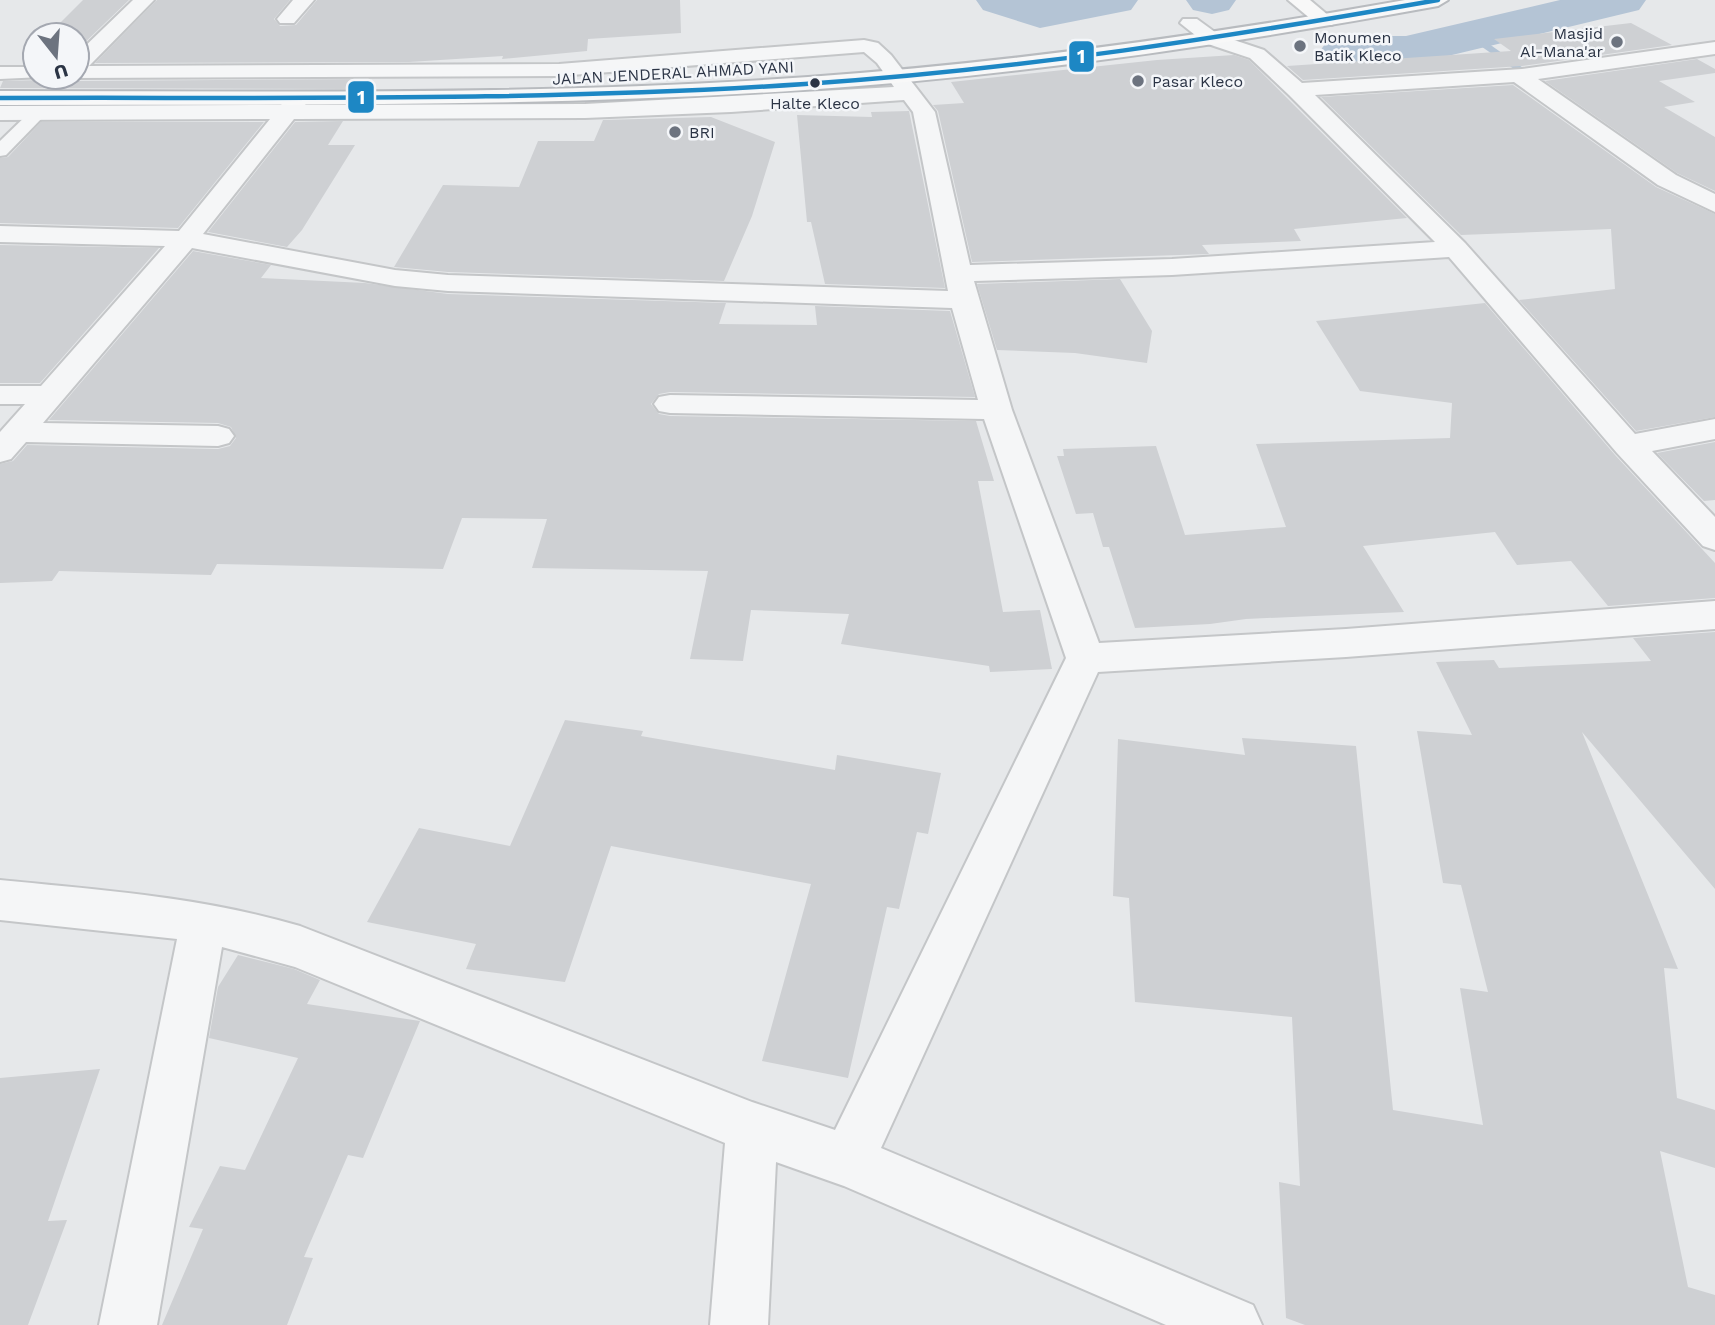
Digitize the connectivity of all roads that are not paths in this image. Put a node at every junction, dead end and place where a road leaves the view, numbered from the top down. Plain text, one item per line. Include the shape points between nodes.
1 (144, 0) edge
2 (304, 0) edge
3 (1342, 0) edge
4 (1438, 0) edge
5 (1301, 3) edge
6 (1276, 17) junction
7 (287, 19) dead end
8 (1325, 21) junction
9 (1213, 29) junction
10 (1715, 48) edge
11 (91, 54) edge
12 (21, 73) edge
13 (0, 74) edge
14 (1526, 75) junction
15 (895, 76) junction
16 (91, 78) edge
17 (21, 82) edge
18 (91, 83) edge
19 (0, 84) edge
20 (1297, 90) junction
21 (24, 91) edge
22 (43, 91) edge
23 (56, 91) edge
24 (367, 91) junction
25 (0, 98) edge
26 (294, 105) junction
27 (0, 113) edge
28 (0, 151) edge
29 (1715, 204) edge
30 (0, 234) edge
31 (186, 239) junction
32 (1456, 249) junction
33 (962, 287) junction
34 (48, 394) junction
35 (0, 396) edge
36 (670, 404) dead end
37 (996, 410) junction
38 (1715, 429) edge
39 (218, 436) dead end
40 (9, 442) edge
41 (1628, 446) junction
42 (1715, 538) edge
43 (1715, 615) edge
44 (1085, 658) junction
45 (0, 900) edge
46 (203, 923) junction
47 (752, 1128) junction
48 (848, 1161) junction
49 (128, 1325) edge
50 (739, 1325) edge
51 (1233, 1325) edge

1 - 11 street
2 - 7 street
3 - 5 main road, JALAN JENDERAL AHMAD YANI
4 - 8 main road, JALAN JENDERAL AHMAD YANI
5 - 6 main road, JALAN JENDERAL AHMAD YANI
5 - 8 main road
6 - 8 main road, JALAN JENDERAL AHMAD YANI
6 - 9 main road, JALAN JENDERAL AHMAD YANI
9 - 15 main road, JALAN JENDERAL AHMAD YANI
9 - 20 street via 1257,54
10 - 14 street
12 - 13 street
14 - 20 street
14 - 29 street via 1667,180
15 - 24 main road, JALAN JENDERAL AHMAD YANI via 423,77
15 - 24 street via 731,105 598,110
15 - 33 street via 924,112
16 - 24 main road, JALAN JENDERAL AHMAD YANI via 191,78
17 - 19 main road, JALAN JENDERAL AHMAD YANI
18 - 26 street via 197,105
20 - 32 street
21 - 25 main road, JALAN JENDERAL AHMAD YANI
22 - 27 street
23 - 28 lane
24 - 26 street
26 - 31 street
30 - 31 street
31 - 33 street via 395,278 448,283
31 - 34 street
32 - 33 street via 1184,266
32 - 41 street
33 - 37 street
34 - 35 street
34 - 40 street
36 - 37 street
37 - 44 street
38 - 41 street
39 - 40 street
41 - 42 street
43 - 44 street
44 - 48 street
45 - 46 street
46 - 47 street via 300,947
46 - 49 street
47 - 48 street
47 - 50 street
48 - 51 street

